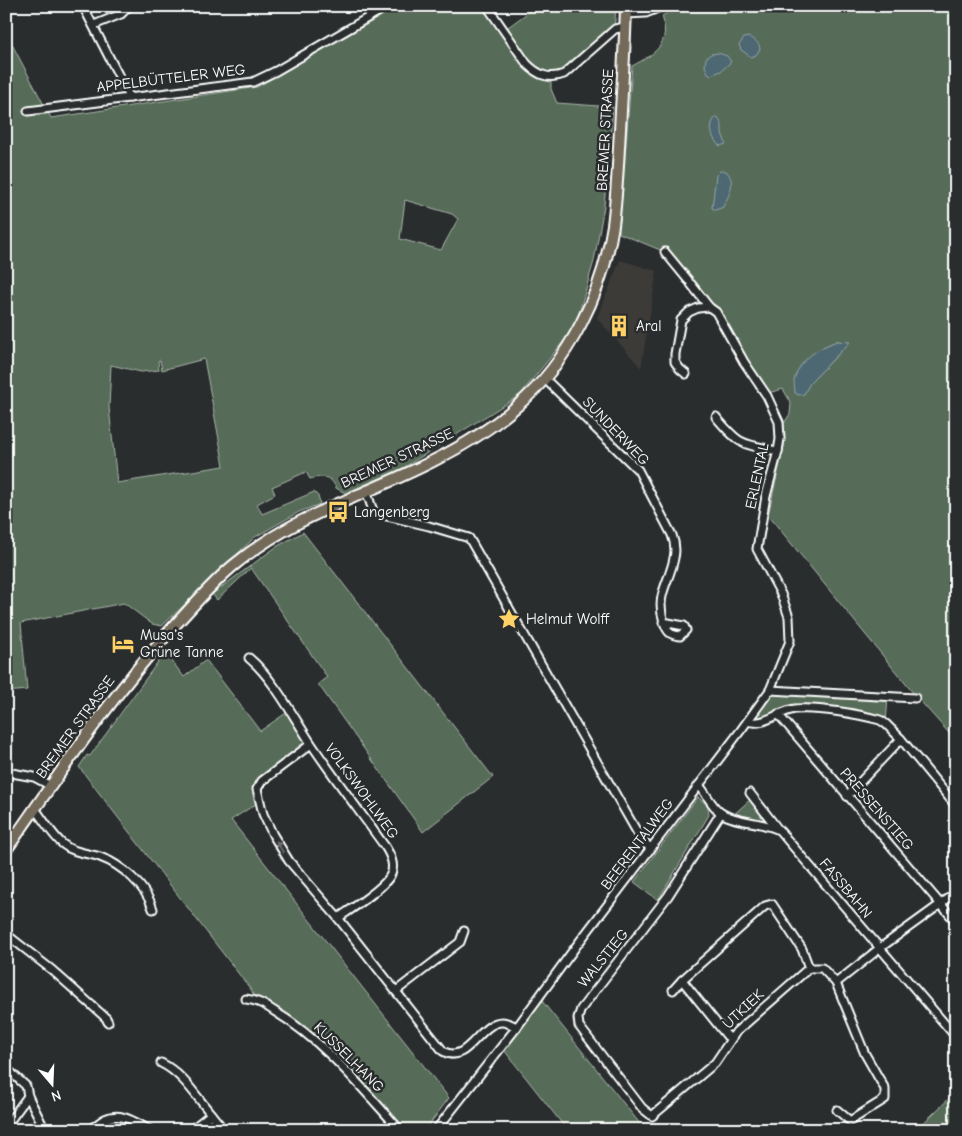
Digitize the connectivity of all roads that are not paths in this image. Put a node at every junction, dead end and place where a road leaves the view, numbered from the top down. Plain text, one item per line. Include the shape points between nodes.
1 (84, 6) edge
2 (129, 6) edge
3 (388, 6) edge
4 (487, 6) edge
5 (663, 6) edge
6 (626, 10) edge
7 (94, 25) junction
8 (625, 27) junction
9 (130, 98) junction
10 (28, 111) dead end
11 (665, 252) dead end
12 (709, 307) junction
13 (686, 374) dead end
14 (544, 378) junction
15 (716, 417) dead end
16 (778, 451) junction
17 (366, 490) junction
18 (663, 622) dead end
19 (250, 658) dead end
20 (770, 690) junction
21 (915, 698) dead end
22 (778, 714) junction
23 (748, 720) junction
24 (901, 739) junction
25 (312, 744) junction
26 (6, 772) edge
27 (699, 785) junction
28 (51, 786) junction
29 (750, 793) dead end
30 (848, 796) junction
31 (956, 806) edge
32 (35, 809) junction
33 (720, 813) junction
34 (779, 830) junction
35 (651, 849) junction
36 (6, 850) edge
37 (956, 893) edge
38 (940, 904) junction
39 (153, 909) dead end
40 (338, 918) junction
41 (956, 922) edge
42 (464, 931) dead end
43 (6, 934) edge
44 (880, 948) junction
45 (809, 968) junction
46 (682, 980) junction
47 (836, 983) junction
48 (673, 990) dead end
49 (396, 991) junction
50 (246, 999) dead end
51 (108, 1022) dead end
52 (517, 1027) junction
53 (956, 1037) edge
54 (730, 1038) junction
55 (161, 1063) dead end
56 (6, 1068) edge
57 (28, 1096) junction
58 (837, 1110) dead end
59 (211, 1114) junction
60 (652, 1116) joint
61 (6, 1126) edge
62 (50, 1130) edge
63 (88, 1130) edge
64 (150, 1130) edge
65 (191, 1130) edge
66 (224, 1130) edge
67 (400, 1130) edge
68 (436, 1130) edge

1 - 7 street
2 - 7 street via 121,14
3 - 9 street, APPELBÜTTELER WEG via 253,82
4 - 8 street via 527,64 544,76 564,74 615,29
5 - 6 street via 642,14
6 - 8 main road, BREMER STRASSE
7 - 9 street
8 - 14 main road, BREMER STRASSE via 612,228 591,302 568,346
9 - 10 street, APPELBÜTTELER WEG
11 - 12 street, ERLENTAL
12 - 13 street via 689,312 681,320 675,362
12 - 16 street, ERLENTAL via 716,312 776,412 780,439
14 - 17 main road, BREMER STRASSE via 519,405 487,429 432,462
14 - 18 street, SUNDERWEG via 638,470 672,535 676,545 674,558 659,607
15 - 16 street via 732,437 744,444
16 - 20 street, ERLENTAL via 757,549 782,594 790,641
17 - 28 main road, BREMER STRASSE via 289,527 233,566 198,599 139,665
17 - 35 street via 373,511 378,514 469,538
19 - 25 street, VOLKSWOHLWEG
20 - 21 street
20 - 23 street, BEERENTALWEG
22 - 23 street via 759,723
22 - 24 street via 810,709 874,719 886,724
22 - 30 street, PRESSENSTIEG
23 - 27 street, BEERENTALWEG
24 - 30 street
24 - 31 street
25 - 40 street, VOLKSWOHLWEG via 392,861 391,875 385,883
40 -> 25 street, VOLKSWOHLWEG via 283,853 258,799 258,786 262,780
26 - 28 street via 34,777
27 - 33 street
27 - 35 street, BEERENTALWEG
28 - 32 main road, BREMER STRASSE
29 - 34 street, FASSBAHN
30 - 38 street, PRESSENSTIEG
32 - 36 main road, BREMER STRASSE
32 - 39 street via 62,844 121,867 150,900
33 - 34 street
33 - 60 street, WALSTIEG via 668,896 579,1014 579,1026 584,1034 642,1108
34 - 44 street, FASSBAHN
35 - 52 street, BEERENTALWEG
37 - 38 street
38 - 41 street, PRESSENSTIEG
38 - 44 street
40 - 49 street, VOLKSWOHLWEG
42 - 49 street via 460,942
43 - 51 street via 52,970
44 - 47 street
44 - 53 street, FASSBAHN
45 - 46 street via 802,949 772,904 765,906
45 - 47 street via 822,968
45 - 54 street, UTKIEK
46 - 48 street
46 - 54 street
47 - 58 street via 865,1054 885,1089 885,1099 850,1120
49 - 52 street, VOLKSWOHLWEG via 440,1049 450,1054 461,1052 495,1023
50 - 67 street, KUSSELHANG via 255,999 284,1016 322,1046
52 - 68 street, BEERENTALWEG
54 - 60 street, UTKIEK via 715,1063
55 - 59 street via 185,1083
56 - 57 street via 26,1086
57 - 61 street
57 - 62 street via 43,1126
59 - 65 street
59 - 66 street
63 - 64 street via 115,1115

